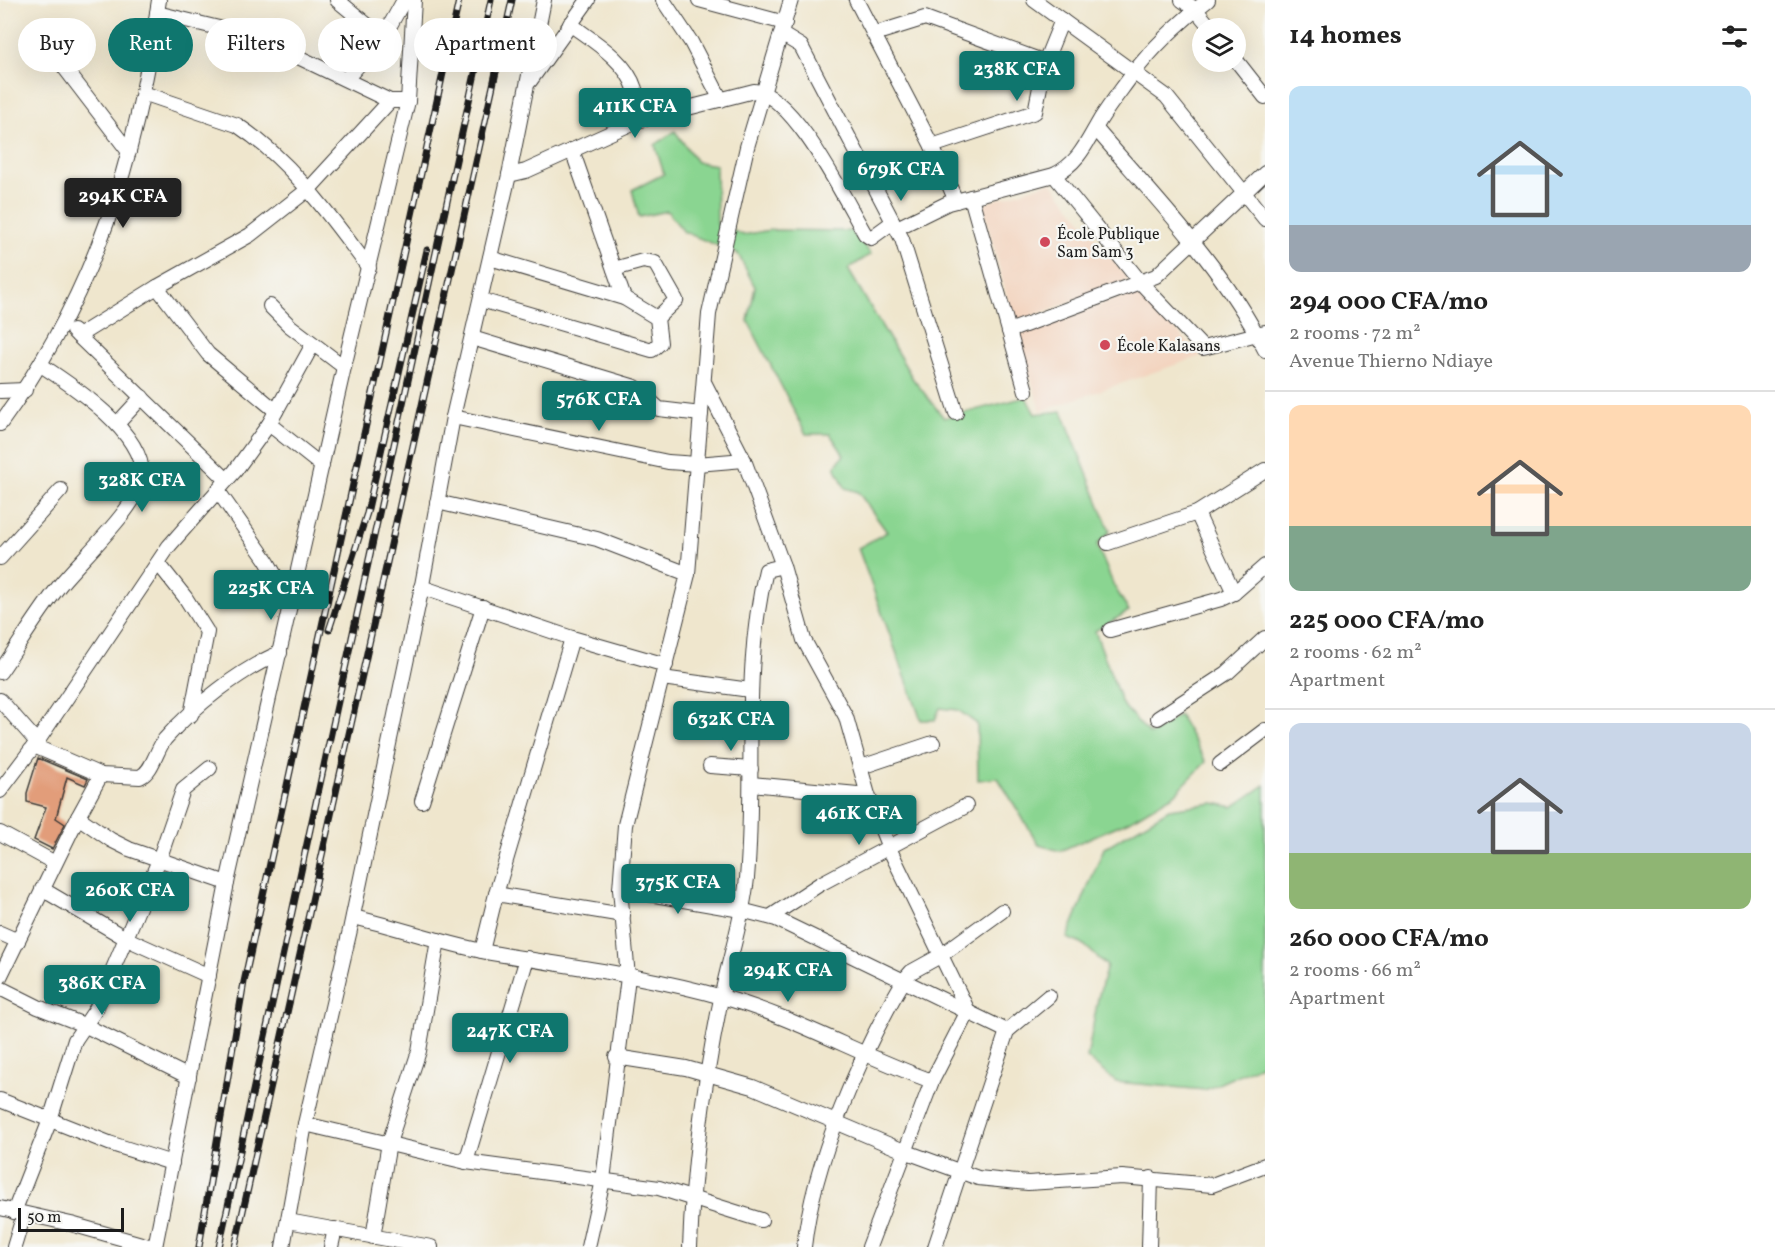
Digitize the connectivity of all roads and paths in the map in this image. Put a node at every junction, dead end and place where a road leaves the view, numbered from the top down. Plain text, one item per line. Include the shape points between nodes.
1 (337, 0) edge
2 (404, 0) edge
3 (414, 0) edge
4 (544, 0) edge
5 (588, 0) edge
6 (663, 0) edge
7 (699, 0) edge
8 (791, 0) edge
9 (856, 0) edge
10 (1034, 0) edge
11 (1182, 0) edge
12 (1208, 0) edge
13 (158, 7) edge
14 (1196, 9) junction
15 (359, 18) edge
16 (394, 18) edge
17 (1203, 18) edge
18 (1062, 20) junction
19 (570, 24) junction
20 (783, 29) junction
21 (874, 34) junction
22 (1045, 62) junction
23 (68, 72) edge
24 (352, 72) edge
25 (1134, 72) junction
26 (1245, 72) edge
27 (346, 79) junction
28 (526, 88) junction
29 (765, 92) junction
30 (143, 93) junction
31 (1265, 97) edge
32 (721, 100) junction
33 (390, 101) junction
34 (408, 101) junction
35 (637, 122) junction
36 (1096, 129) junction
37 (932, 146) junction
38 (572, 150) junction
39 (129, 152) junction
40 (1265, 173) edge
41 (509, 175) junction
42 (1054, 175) junction
43 (310, 189) junction
44 (1245, 193) junction
45 (971, 197) junction
46 (956, 201) junction
47 (1265, 219) edge
48 (895, 225) junction
49 (1194, 243) junction
50 (490, 258) junction
51 (369, 268) junction
52 (614, 270) junction
53 (1142, 284) junction
54 (157, 287) junction
55 (624, 298) junction
56 (481, 300) junction
57 (270, 306) dead end
58 (657, 318) junction
59 (63, 323) junction
60 (1009, 331) junction
61 (1261, 334) edge
62 (78, 336) junction
63 (472, 338) junction
64 (313, 344) junction
65 (1265, 350) edge
66 (41, 365) junction
67 (344, 367) junction
68 (705, 384) junction
69 (25, 390) junction
70 (0, 391) edge
71 (1026, 391) dead end
72 (142, 397) junction
73 (956, 413) dead end
74 (701, 414) junction
75 (453, 417) junction
76 (273, 418) junction
77 (0, 424) edge
78 (117, 424) junction
79 (744, 460) junction
80 (697, 464) junction
81 (322, 466) junction
82 (1265, 470) edge
83 (227, 480) junction
84 (61, 490) dead end
85 (218, 491) junction
86 (437, 502) junction
87 (1197, 513) junction
88 (1108, 543) dead end
89 (0, 558) edge
90 (158, 563) junction
91 (783, 566) junction
92 (1263, 572) edge
93 (688, 574) junction
94 (422, 587) junction
95 (1234, 592) junction
96 (291, 604) junction
97 (483, 607) junction
98 (1110, 630) dead end
99 (572, 638) junction
100 (1265, 638) edge
101 (280, 653) junction
102 (0, 672) edge
103 (664, 672) junction
104 (750, 690) junction
105 (0, 700) edge
106 (191, 715) junction
107 (1158, 718) dead end
108 (1265, 730) edge
109 (933, 743) dead end
110 (35, 744) junction
111 (1220, 764) dead end
112 (710, 766) dead end
113 (861, 767) junction
114 (210, 768) dead end
115 (751, 768) junction
116 (101, 775) junction
117 (751, 784) junction
118 (0, 791) edge
119 (868, 795) junction
120 (422, 801) dead end
121 (966, 806) dead end
122 (78, 817) junction
123 (0, 833) edge
124 (889, 848) junction
125 (159, 860) junction
126 (55, 863) junction
127 (227, 883) junction
128 (42, 889) junction
129 (620, 889) junction
130 (496, 894) junction
131 (741, 910) junction
132 (1002, 911) dead end
133 (623, 915) junction
134 (353, 917) junction
135 (770, 917) junction
136 (0, 933) edge
137 (127, 939) junction
138 (438, 940) junction
139 (18, 941) junction
140 (482, 951) junction
141 (939, 956) junction
142 (527, 958) junction
143 (209, 976) junction
144 (628, 976) junction
145 (0, 977) edge
146 (904, 980) junction
147 (0, 988) edge
148 (1048, 996) dead end
149 (722, 997) junction
150 (968, 1011) junction
151 (84, 1025) junction
152 (1007, 1031) junction
153 (865, 1054) junction
154 (616, 1057) junction
155 (710, 1073) junction
156 (189, 1077) junction
157 (933, 1081) junction
158 (0, 1100) edge
159 (50, 1120) junction
160 (837, 1123) junction
161 (306, 1124) junction
162 (389, 1143) junction
163 (904, 1151) junction
164 (466, 1162) junction
165 (172, 1163) junction
166 (1265, 1165) edge
167 (958, 1173) junction
168 (1151, 1178) junction
169 (603, 1180) junction
170 (693, 1198) junction
171 (13, 1211) edge
172 (760, 1220) dead end
173 (288, 1221) junction
174 (334, 1229) junction
175 (373, 1237) junction
176 (412, 1246) edge
177 (14, 1247) edge
178 (153, 1247) edge
179 (284, 1247) edge
180 (331, 1247) edge
181 (431, 1247) edge
182 (588, 1247) edge
183 (690, 1247) edge
184 (804, 1247) edge
185 (869, 1247) edge
186 (934, 1247) edge
187 (1149, 1247) edge

1 - 15 street
2 - 16 street
3 - 34 street
4 - 28 street
5 - 19 street
6 - 32 street via 691,42
7 - 20 street
8 - 20 street
9 - 21 street
10 - 18 street
11 - 14 street
12 - 14 street
13 - 27 street via 249,36
13 - 30 street
14 - 17 street
14 - 25 street
18 - 22 street
18 - 25 street
19 - 28 street
19 - 35 street via 614,58 631,79 636,91
20 - 29 street
20 - 48 street via 801,46
21 - 22 street via 925,18
21 - 37 street
22 - 37 street via 1032,115
23 - 39 street
24 - 27 street
25 - 36 street
25 - 44 street via 1166,96
26 - 31 street
27 - 33 street
28 - 41 street
29 - 32 street
29 - 48 street via 784,107 806,135 865,234 871,237
29 - 68 street via 747,147 709,315
30 - 39 street
30 - 43 street via 237,125
32 - 35 street
33 - 34 street
33 - 43 street
34 - 51 street
35 - 38 street
36 - 42 street via 1073,163
36 - 49 street
37 - 46 street
38 - 41 street
38 - 52 street
39 - 59 street via 108,224
40 - 44 street
41 - 50 street
42 - 45 street
42 - 53 street
43 - 51 street
43 - 54 street via 250,235
44 - 47 street
44 - 49 street
45 - 46 street
45 - 60 street
46 - 48 street
48 - 73 street
49 - 53 street
49 - 61 street
50 - 55 street
50 - 56 street
51 - 67 street
52 - 55 street
52 - 58 street via 643,261 655,263 676,296
53 - 60 street
53 - 61 street via 1203,348
54 - 62 street
54 - 76 street via 208,354
55 - 58 street
56 - 58 street via 652,350 660,344
56 - 63 street
57 - 64 street
59 - 62 street
59 - 66 street
60 - 71 street
61 - 65 street
62 - 72 street
63 - 74 street via 635,387 659,409
63 - 75 street
64 - 67 street
64 - 76 street
66 - 69 street
66 - 78 street via 86,395
67 - 81 street
68 - 74 street
68 - 79 street
69 - 70 street
69 - 77 street
72 - 78 street
72 - 83 street
74 - 80 street
75 - 80 street via 668,462
75 - 86 street
76 - 81 street
76 - 83 street
78 - 102 street via 140,461 140,488 59,587
79 - 80 street
79 - 91 street
80 - 93 street
81 - 96 street
82 - 87 street
83 - 85 street
84 - 89 street
85 - 90 street
85 - 96 street via 267,561
86 - 93 street via 597,539
86 - 94 street
87 - 88 street
87 - 95 street
90 - 106 street via 207,632
90 - 110 street
91 - 104 street via 765,573
91 - 113 street via 804,640 841,704
92 - 95 street
93 - 103 street
94 - 97 street
94 - 134 street
95 - 98 street
96 - 101 street
97 - 99 street
97 - 120 street
99 - 103 street
99 - 130 street
100 - 107 street via 1227,673
101 - 106 street via 253,664
101 - 127 street
103 - 104 street
103 - 129 street via 626,825
104 - 115 street
105 - 110 street
106 - 116 street via 159,746 144,776
108 - 111 street
109 - 113 street
110 - 116 street
110 - 118 street
112 - 115 street
113 - 119 street
114 - 125 street via 183,790
115 - 117 street
116 - 122 street
117 - 119 street
117 - 131 street via 747,878
119 - 124 street
121 - 124 street
122 - 125 street via 111,840
122 - 126 street
123 - 126 street
124 - 135 street via 820,884
124 - 141 street
125 - 127 street
125 - 137 street
126 - 128 street
127 - 143 street
128 - 137 street
128 - 139 street
129 - 131 street
129 - 133 street
130 - 133 street
130 - 140 street
131 - 135 street
131 - 149 street
132 - 141 street
133 - 144 street
134 - 138 street
134 - 161 street
135 - 146 street
136 - 139 street
137 - 143 street
137 - 151 street via 96,1009
138 - 140 street
138 - 162 street via 419,1052
139 - 145 street
140 - 142 street
141 - 146 street
141 - 150 street
142 - 144 street
142 - 164 street
143 - 156 street
144 - 149 street
144 - 154 street
146 - 150 street
146 - 153 street
147 - 151 street
148 - 152 street
149 - 153 street
149 - 155 street
150 - 152 street
150 - 157 street
151 - 156 street
151 - 159 street via 75,1040
152 - 167 street
153 - 157 street
153 - 160 street
154 - 155 street
154 - 169 street
155 - 160 street
155 - 170 street
156 - 165 street
157 - 163 street
158 - 159 street
159 - 165 street
159 - 171 street
160 - 163 street
160 - 184 street via 810,1207
161 - 162 street
161 - 173 street
162 - 164 street
162 - 175 street
163 - 167 street
163 - 185 street
164 - 169 street
165 - 178 street
166 - 168 street via 1212,1185
167 - 168 street via 1002,1182
167 - 186 street
168 - 187 street
169 - 170 street via 659,1188
169 - 182 street
170 - 172 street
170 - 183 street
171 - 177 street
171 - 178 street
173 - 174 street
173 - 179 street
174 - 175 street
174 - 180 street
175 - 176 street
176 - 181 street

